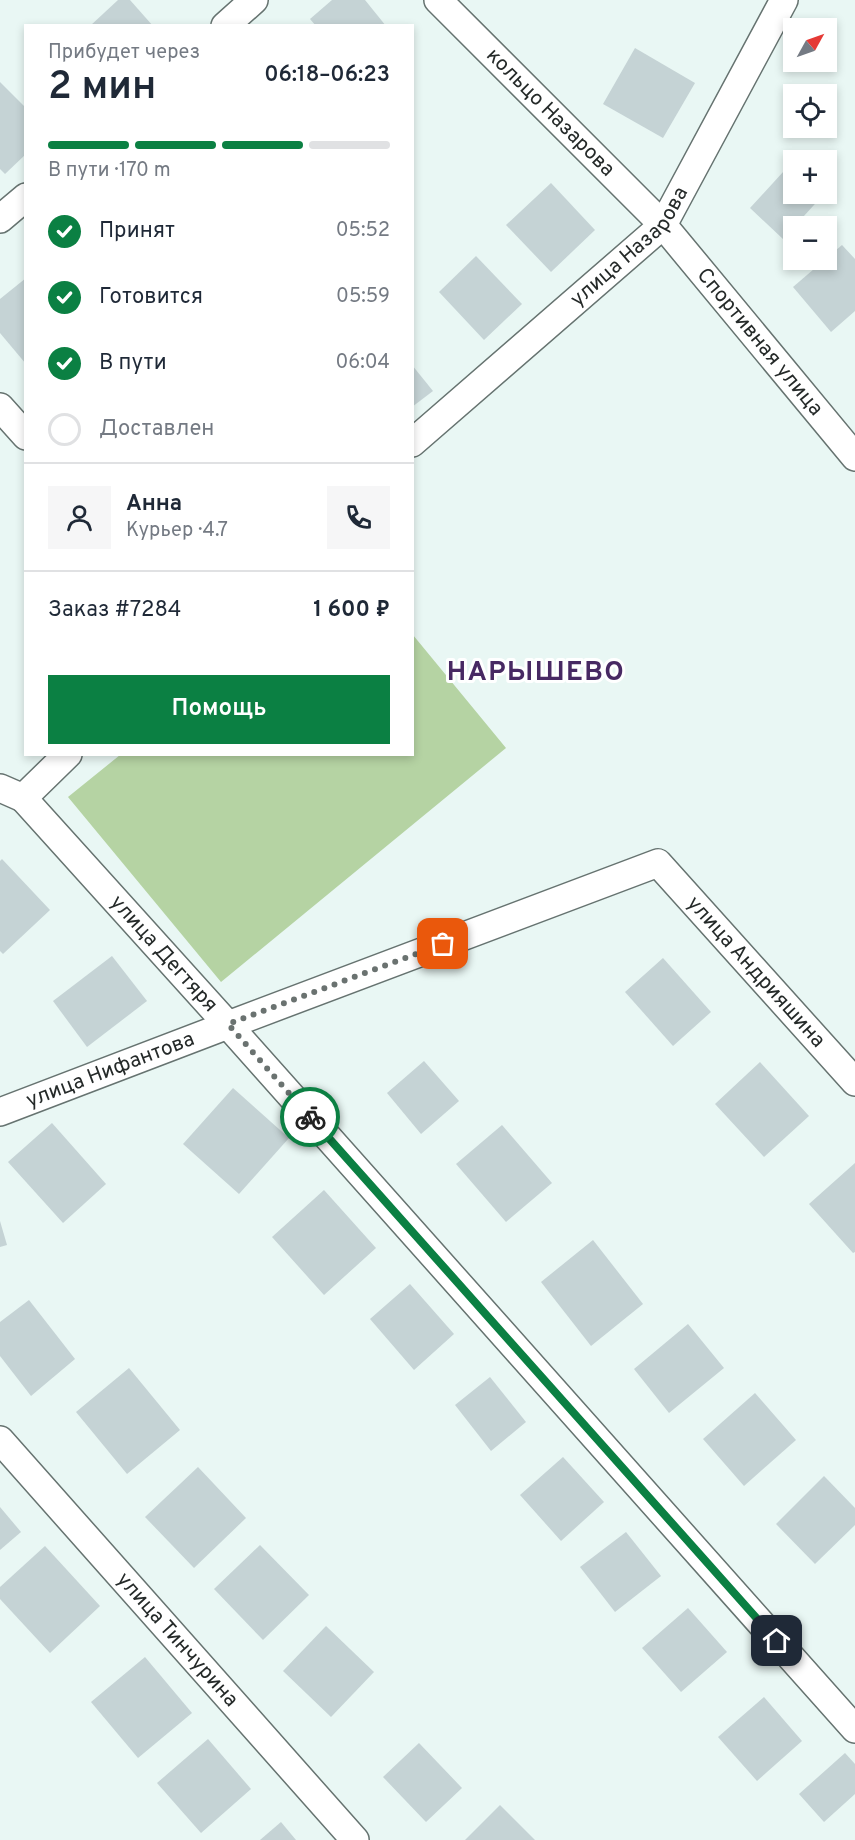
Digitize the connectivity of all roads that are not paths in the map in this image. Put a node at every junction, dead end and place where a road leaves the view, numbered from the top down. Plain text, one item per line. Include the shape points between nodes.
1 (254, 0) edge
2 (438, 0) edge
3 (784, 0) edge
4 (227, 24) edge
5 (24, 199) edge
6 (0, 219) edge
7 (663, 225) junction
8 (0, 407) edge
9 (24, 434) edge
10 (414, 441) edge
11 (855, 457) edge
12 (65, 756) edge
13 (11, 793) edge
14 (658, 863) joint
15 (228, 1024) junction
16 (855, 1082) edge
17 (0, 1112) edge
18 (0, 1440) edge
19 (855, 1729) edge
20 (355, 1840) edge

1 - 4 street
2 - 7 street, кольцо Назарова
3 - 7 street, улица Назарова
5 - 6 street
7 - 10 street, улица Назарова
7 - 11 street, Спортивная улица
8 - 9 street
12 - 13 street
13 - 15 street, улица Дегтяря
14 - 15 street, улица Нифантова
14 - 16 street, улица Андрияшина
15 - 17 street, улица Нифантова
15 - 19 street, улица Дегтяря
18 - 20 street, улица Тинчурина

